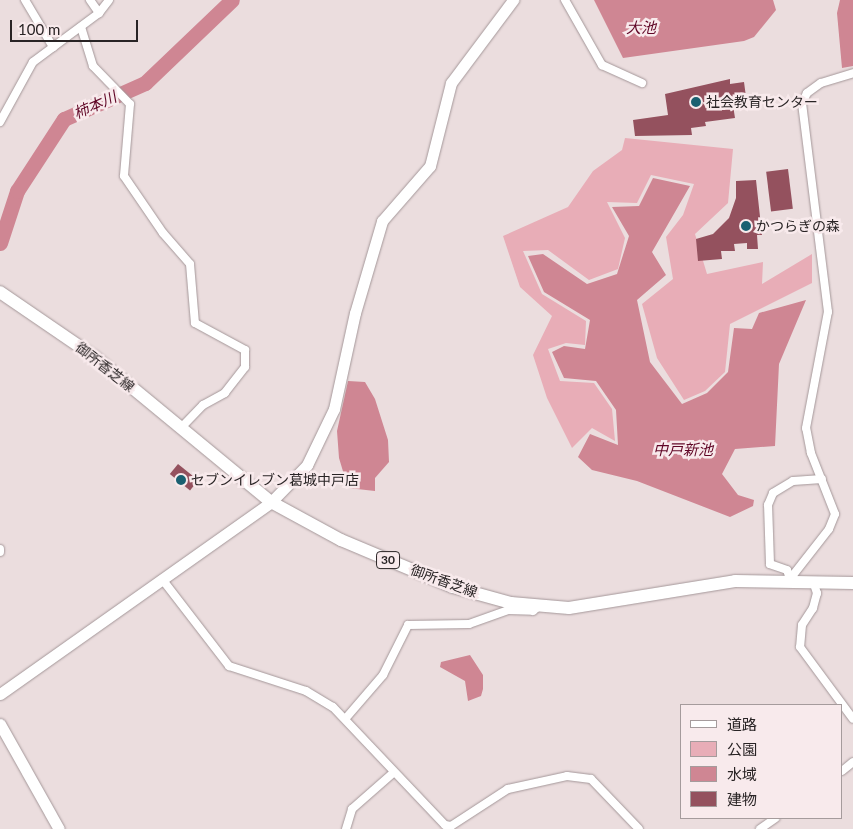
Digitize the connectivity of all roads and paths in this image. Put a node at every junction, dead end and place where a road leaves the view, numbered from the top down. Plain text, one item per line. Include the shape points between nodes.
1 (25, 0) edge
2 (90, 0) edge
3 (109, 0) edge
4 (513, 0) edge
5 (565, 0) edge
6 (99, 13) junction
7 (81, 27) junction
8 (53, 47) junction
9 (853, 73) edge
10 (642, 84) dead end
11 (0, 122) edge
12 (0, 292) edge
13 (180, 429) junction
14 (822, 479) junction
15 (271, 502) junction
16 (162, 579) junction
17 (790, 579) junction
18 (813, 580) junction
19 (853, 583) edge
20 (505, 606) junction
21 (0, 694) edge
22 (842, 704) edge
23 (843, 705) edge
24 (346, 718) junction
25 (853, 719) edge
26 (0, 724) edge
27 (393, 773) junction
28 (775, 819) edge
29 (447, 827) edge
30 (57, 828) edge
31 (346, 829) edge
32 (639, 829) edge
33 (760, 829) edge

1 - 8 street
2 - 6 street
3 - 6 street
4 - 15 street via 451,83 430,166 382,221 355,312 329,424 307,465
5 - 10 street via 602,65
6 - 7 street
7 - 8 street
7 - 13 street via 93,66 130,104 124,176 162,233 190,264 195,323 245,350 245,367 225,393 203,405
8 - 11 street via 33,62
9 - 14 street via 821,83 807,93 802,104 828,302 806,428
12 - 13 main road, 御所香芝線 / 30 via 94,357
13 - 15 main road, 御所香芝線 / 30
14 - 17 street via 834,514 829,529
14 - 17 street via 793,482 773,493 768,505 770,564 788,570
15 - 16 street
15 - 20 main road, 御所香芝線 / 30 via 340,540
16 - 21 street
16 - 24 street via 228,666 306,691
17 - 18 main road, 御所香芝線 / 30
17 - 20 main road, 御所香芝線 / 30 via 736,581 569,608
18 - 19 main road, 御所香芝線 / 30
18 - 22 street via 817,593 813,608 802,625 800,647
20 - 24 street via 469,624 408,625 383,676
23 - 25 street
24 - 27 street
26 - 30 street
27 - 29 street
27 - 31 street via 352,809
28 - 33 street
29 - 32 street via 508,789 568,776 591,779

